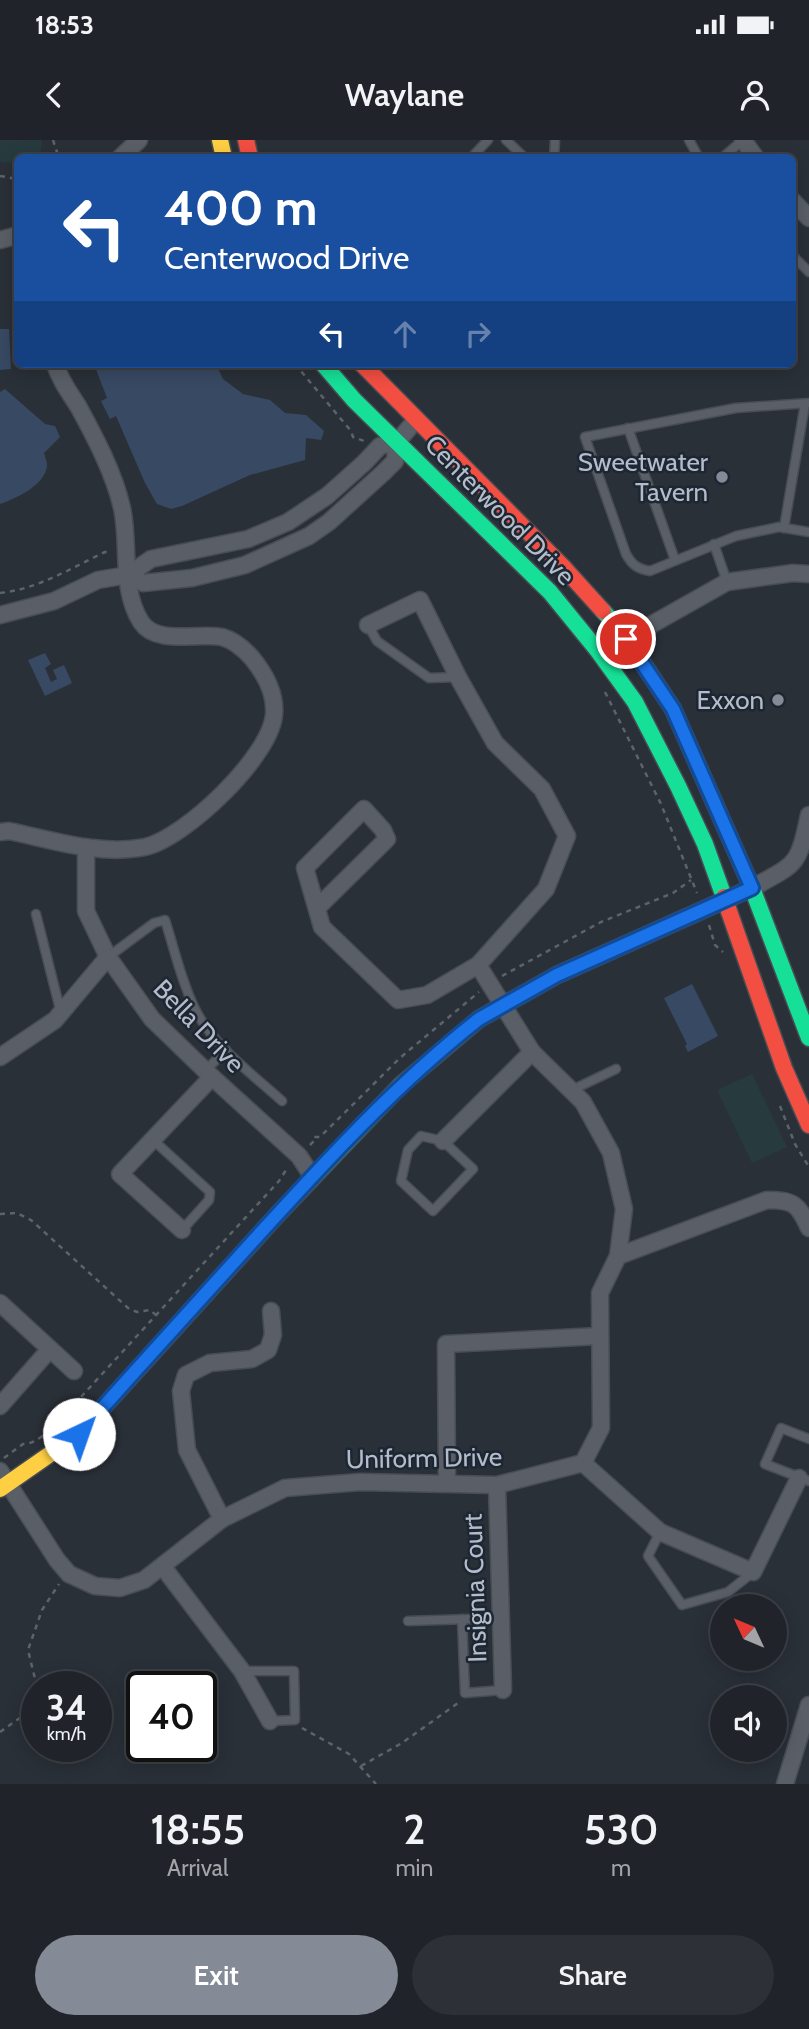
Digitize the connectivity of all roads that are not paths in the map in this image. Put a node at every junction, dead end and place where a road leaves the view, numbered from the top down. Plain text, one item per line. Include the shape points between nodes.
1 (139, 140) edge
2 (488, 140) edge
3 (506, 140) edge
4 (743, 140) edge
5 (124, 154) edge
6 (475, 154) edge
7 (521, 154) edge
8 (727, 154) edge
9 (796, 204) edge
10 (809, 218) edge
11 (796, 259) edge
12 (809, 272) edge
13 (56, 368) edge
14 (326, 368) edge
15 (366, 368) edge
16 (807, 403) edge
17 (416, 420) junction
18 (628, 428) junction
19 (397, 442) junction
20 (784, 528) junction
21 (809, 532) edge
22 (713, 544) junction
23 (675, 560) junction
24 (809, 574) edge
25 (128, 575) junction
26 (727, 582) junction
27 (0, 615) edge
28 (368, 625) joint
29 (626, 639) junction
30 (458, 677) junction
31 (809, 815) edge
32 (0, 832) edge
33 (86, 847) junction
34 (752, 888) junction
35 (724, 900) junction
36 (317, 908) junction
37 (36, 914) dead end
38 (108, 957) junction
39 (478, 965) junction
40 (505, 1005) junction
41 (61, 1013) junction
42 (809, 1038) edge
43 (226, 1050) junction
44 (533, 1052) junction
45 (0, 1056) edge
46 (617, 1069) dead end
47 (208, 1074) junction
48 (571, 1090) junction
49 (282, 1101) dead end
50 (809, 1125) edge
51 (152, 1139) junction
52 (443, 1141) junction
53 (312, 1176) junction
54 (809, 1228) edge
55 (182, 1230) joint
56 (618, 1256) junction
57 (0, 1303) edge
58 (271, 1311) dead end
59 (599, 1336) junction
60 (50, 1349) junction
61 (75, 1371) dead end
62 (0, 1406) edge
63 (809, 1439) edge
64 (583, 1463) junction
65 (804, 1480) edge
66 (2, 1482) edge
67 (447, 1483) junction
68 (497, 1485) junction
69 (222, 1519) junction
70 (660, 1532) junction
71 (163, 1567) junction
72 (753, 1572) junction
73 (501, 1618) junction
74 (462, 1619) junction
75 (408, 1621) dead end
76 (242, 1671) junction
77 (503, 1690) joint
78 (809, 1705) edge
79 (270, 1721) joint
80 (785, 1784) edge

1 - 5 street
2 - 6 lane
3 - 7 lane
4 - 8 lane
9 - 10 street
11 - 12 lane
13 - 25 street via 107,466 122,508
14 - 19 street, Centerwood Drive
15 - 17 street, Centerwood Drive
16 - 18 lane via 736,408
16 - 20 lane
17 - 19 street
17 - 29 street, Centerwood Drive via 565,569
18 - 23 lane
18 - 23 lane via 585,437 625,554 639,569 650,571
19 - 25 street via 380,446 327,496 288,522 248,539 151,559
19 - 25 street via 395,461 309,536 246,565 192,578 143,583
19 - 35 street, Centerwood Drive via 550,592 635,702 705,844
20 - 21 lane
20 - 22 lane
22 - 23 lane
22 - 26 lane
24 - 26 street
25 - 27 street via 98,580 54,601
25 - 33 street via 143,625 172,636 223,637 241,647 267,679 274,716 265,743 251,762 185,827 147,846
26 - 29 street
28 - 30 lane via 377,641 429,678
28 - 30 street via 421,600
29 - 34 street, Centerwood Drive via 673,709
30 - 39 street via 495,743 542,789 568,836 546,888
31 - 34 street via 802,849 793,865
32 - 33 street
33 - 38 street, Bella Drive via 86,911
34 - 35 street
34 - 42 street, Centerwood Drive
35 - 40 street via 557,975
35 - 50 street, Centerwood Drive via 783,1068
36 - 36 street via 305,868 363,809 387,839
36 - 39 street via 322,927 398,1000 427,995
37 - 41 lane
38 - 41 street
38 - 43 lane via 165,920 194,1007
38 - 47 street, Bella Drive via 152,1019
39 - 40 street
40 - 44 street
40 - 53 street via 479,1019 421,1068
41 - 45 street
43 - 47 lane
43 - 49 lane
44 - 48 street
44 - 52 street
46 - 48 lane
47 - 51 street
47 - 53 street, Bella Drive via 299,1156
48 - 56 street via 583,1102 611,1153 624,1209
51 - 55 lane via 210,1192 209,1200
51 - 55 street via 120,1174
52 - 52 lane via 421,1136 408,1150 401,1181 433,1211 472,1169
53 - 66 street via 79,1434
54 - 56 street via 801,1212 786,1200 767,1200
56 - 59 street via 600,1293
57 - 60 street
58 - 69 street via 273,1335 268,1350 251,1359 210,1363 186,1375 181,1391 187,1450
59 - 64 street via 601,1428
59 - 67 street via 446,1344
60 - 61 street
60 - 62 street
63 - 65 lane via 781,1428 765,1464
64 - 68 street, Uniform Drive
64 - 70 street
65 - 72 street
66 - 71 street, Uniform Drive via 69,1574 95,1587 120,1588
67 - 68 street, Uniform Drive
67 - 69 street, Uniform Drive via 360,1482 285,1488
68 - 73 street, Insignia Court
69 - 71 street, Uniform Drive
70 - 72 street
70 - 72 lane via 648,1556 682,1605 727,1592
71 - 76 street
73 - 74 lane
73 - 77 street, Insignia Court
74 - 75 lane
74 - 77 lane via 465,1693
76 - 79 street
76 - 79 lane via 294,1671 295,1720
78 - 80 street

